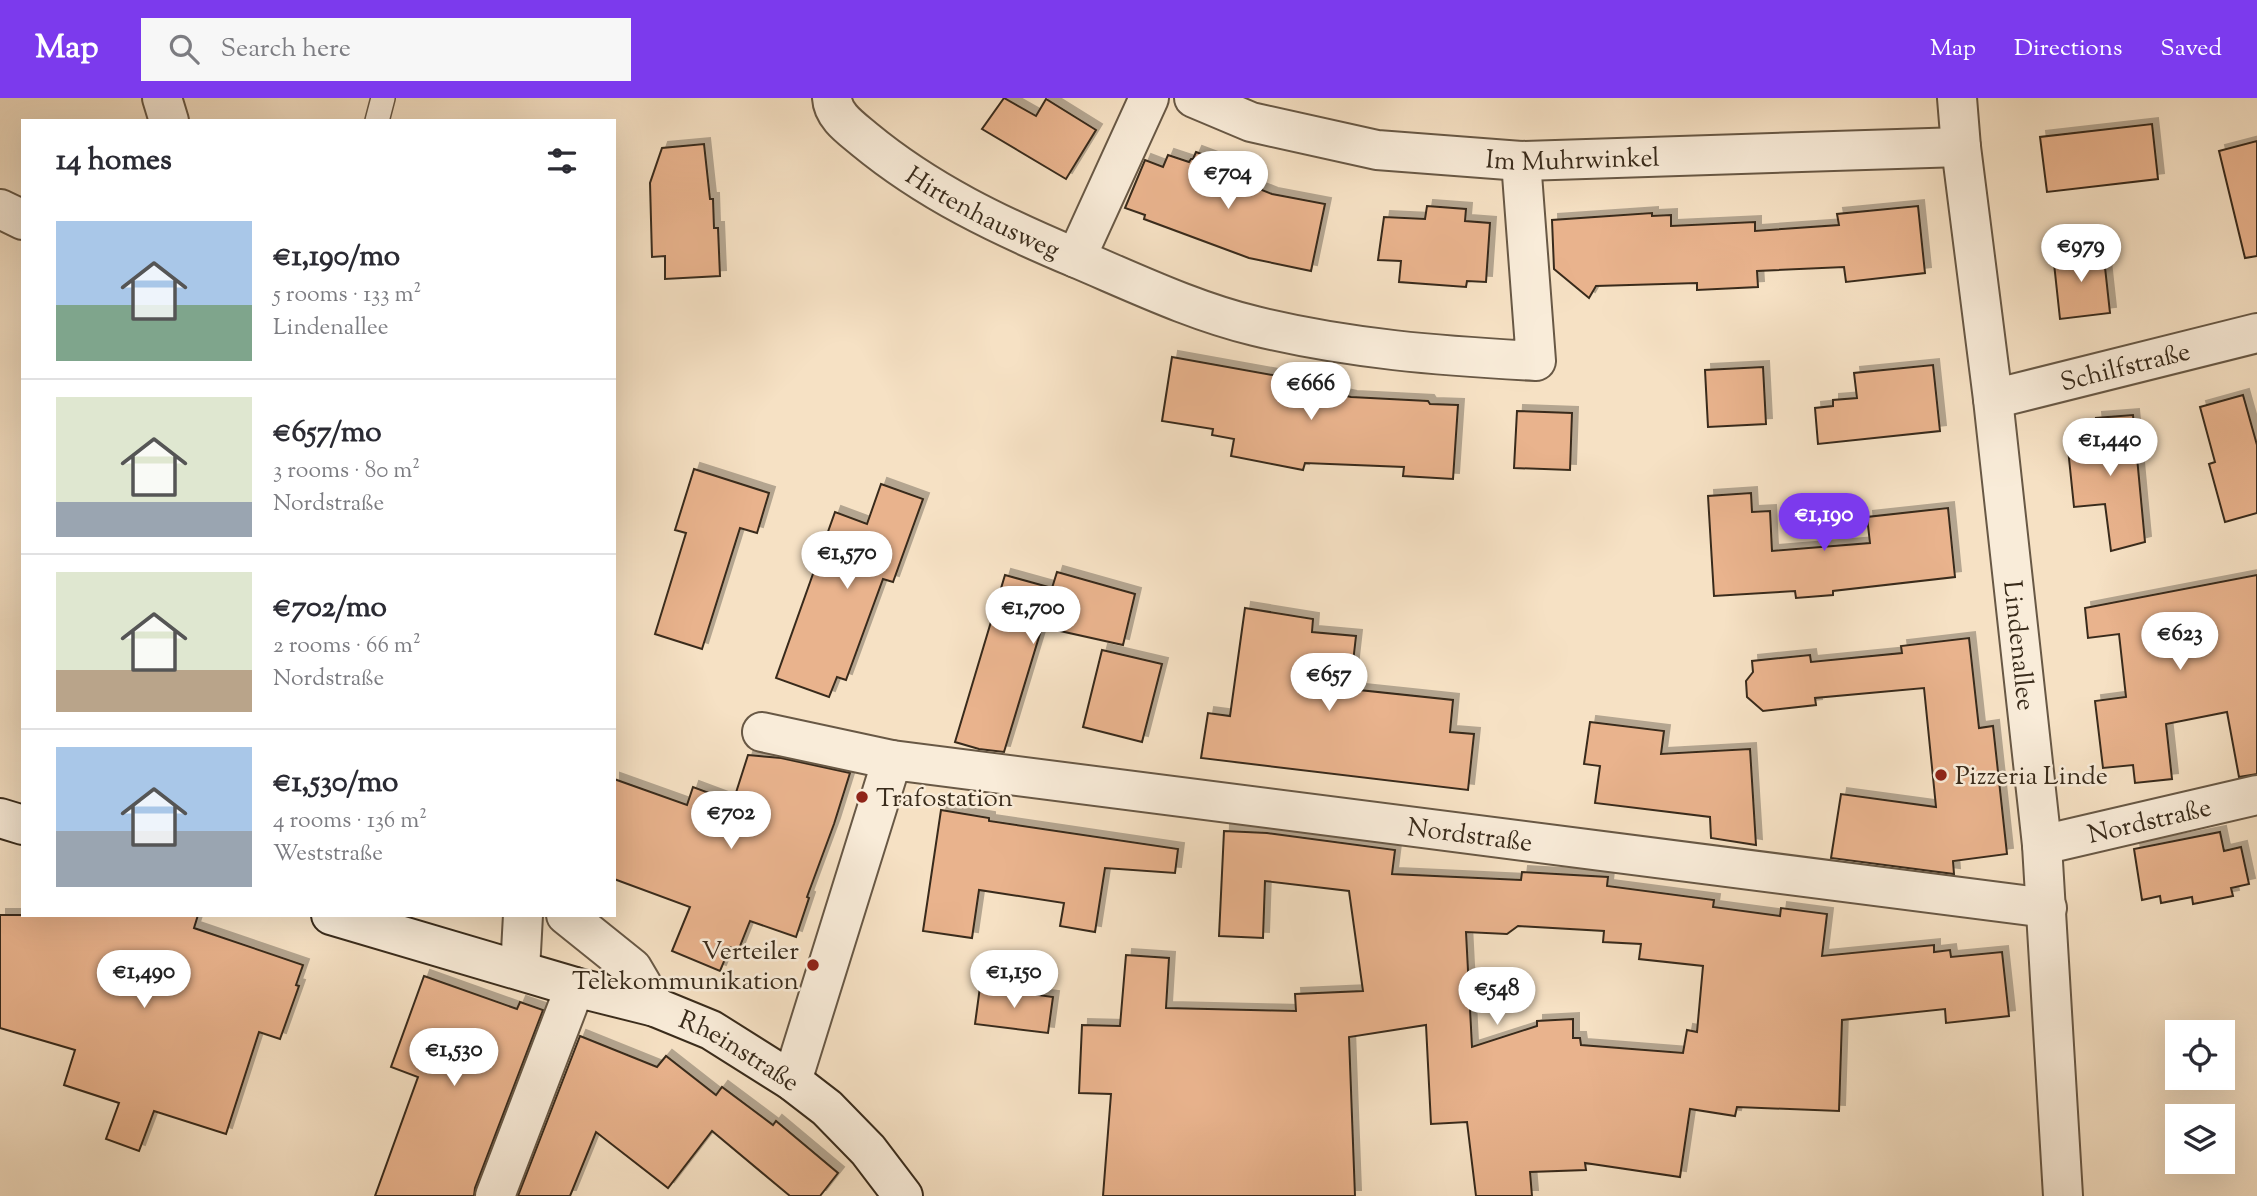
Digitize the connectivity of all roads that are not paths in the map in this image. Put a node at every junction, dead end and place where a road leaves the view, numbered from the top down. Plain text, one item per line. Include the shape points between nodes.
1 (162, 98) edge
2 (383, 98) edge
3 (832, 98) edge
4 (1149, 98) edge
5 (1194, 98) edge
6 (1957, 98) edge
7 (168, 119) edge
8 (378, 119) edge
9 (1961, 147) junction
10 (1521, 161) junction
11 (0, 209) edge
12 (21, 219) edge
13 (1076, 258) junction
14 (2257, 333) edge
15 (1993, 399) junction
16 (762, 732) dead end
17 (892, 760) junction
18 (2257, 795) edge
19 (0, 818) edge
20 (21, 824) edge
21 (2042, 845) junction
22 (2047, 908) junction
23 (338, 917) edge
24 (523, 917) edge
25 (568, 917) edge
26 (520, 971) junction
27 (575, 987) junction
28 (655, 1007) junction
29 (792, 1081) junction
30 (495, 1196) edge
31 (903, 1196) edge
32 (2063, 1196) edge

1 - 7 street
2 - 8 lane
3 - 13 street, Hirtenhausweg via 832,107 847,125 912,176 1006,228
4 - 13 street, Hirtenhausweg
5 - 10 street, Im Muhrwinkel via 1251,122 1377,149
6 - 9 street, Lindenallee
9 - 10 street, Im Muhrwinkel
9 - 15 street, Lindenallee
10 - 13 street via 1536,361 1424,355 1254,326 1194,307
11 - 12 street
14 - 15 street, Schilfstraße
15 - 21 street, Lindenallee
16 - 17 street, Nordstraße
17 - 22 street, Nordstraße
17 - 29 street
18 - 21 street, Nordstraße
19 - 20 street
21 - 22 street, Lindenallee
22 - 32 street, Lindenallee
23 - 26 street, Rheinstraße
24 - 26 street
25 - 28 street via 632,968
26 - 27 street, Rheinstraße
27 - 28 street, Rheinstraße
27 - 30 street
28 - 29 street, Rheinstraße via 711,1030
29 - 31 street, Rheinstraße via 827,1108 868,1150

